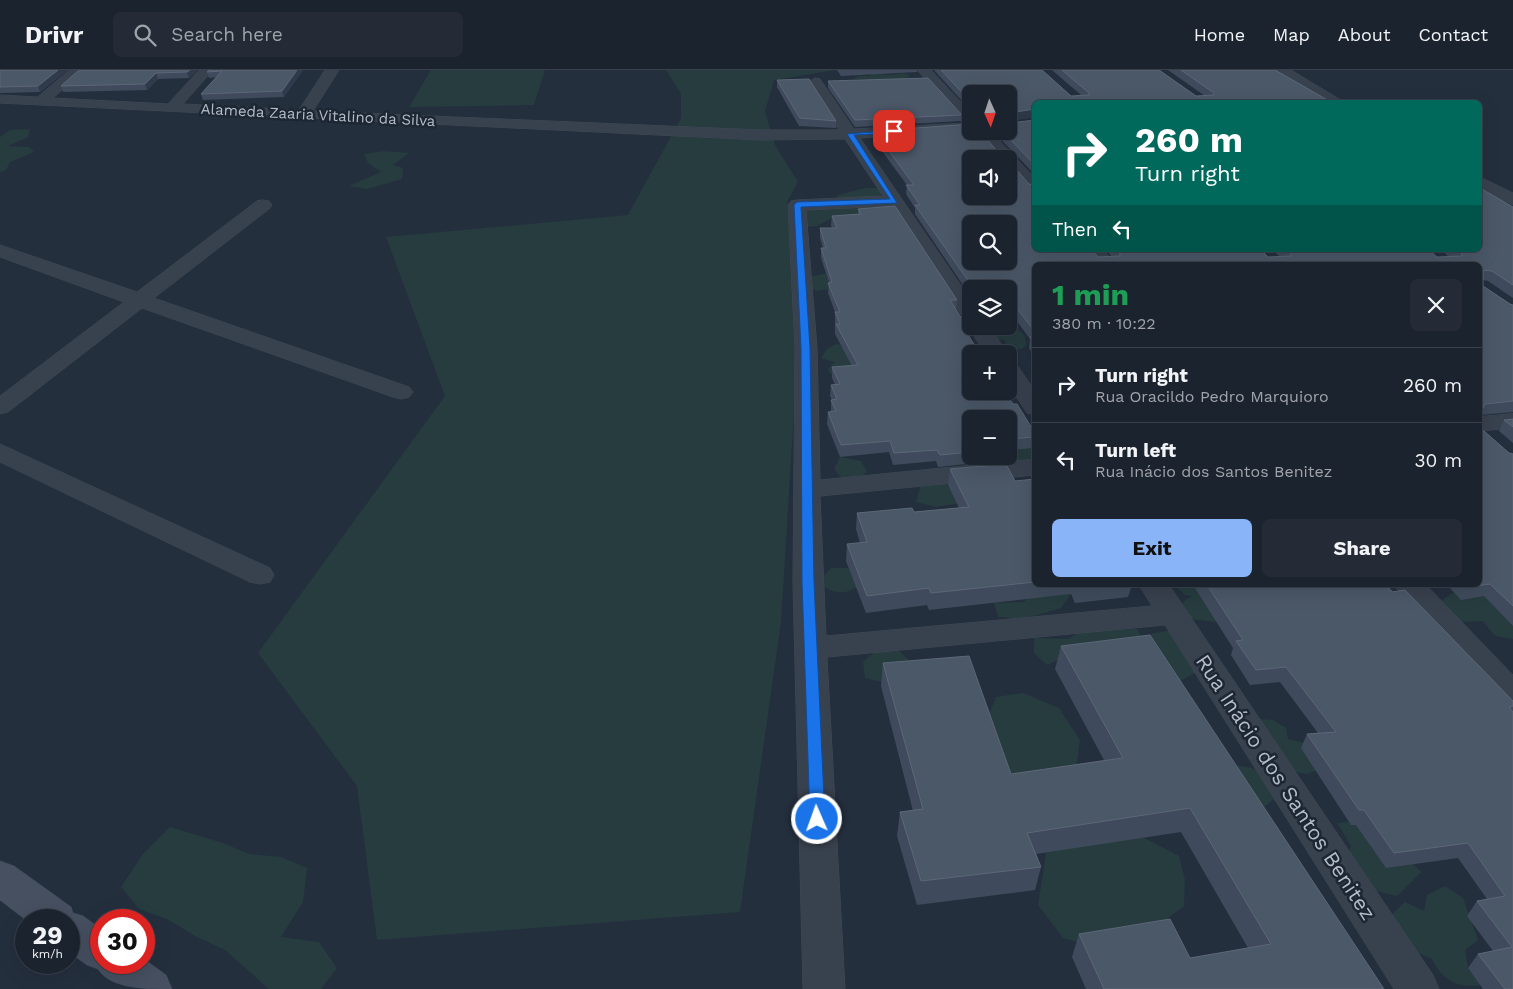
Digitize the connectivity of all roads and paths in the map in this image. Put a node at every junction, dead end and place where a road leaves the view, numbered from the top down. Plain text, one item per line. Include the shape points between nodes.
1 (78, 70) edge
2 (206, 70) edge
3 (332, 70) edge
4 (1282, 70) edge
5 (922, 75) edge
6 (835, 81) edge
7 (0, 99) edge
8 (42, 100) junction
9 (1334, 100) edge
10 (173, 107) junction
11 (962, 113) edge
12 (303, 115) junction
13 (962, 128) edge
14 (850, 134) junction
15 (989, 140) edge
16 (999, 150) edge
17 (1017, 169) edge
18 (1482, 183) edge
19 (1032, 185) edge
20 (1513, 200) edge
21 (895, 201) junction
22 (263, 205) dead end
23 (0, 251) edge
24 (1095, 252) edge
25 (1105, 262) edge
26 (140, 300) junction
27 (962, 302) edge
28 (1017, 382) edge
29 (401, 392) dead end
30 (1032, 404) edge
31 (0, 407) edge
32 (1513, 421) edge
33 (1482, 424) edge
34 (1482, 433) edge
35 (1500, 447) edge
36 (0, 452) edge
37 (1032, 467) edge
38 (808, 489) junction
39 (260, 575) dead end
40 (1155, 587) edge
41 (1411, 587) edge
42 (1174, 614) junction
43 (810, 648) junction
44 (1513, 695) edge
45 (0, 878) edge
46 (42, 909) edge
47 (131, 974) edge
48 (151, 989) edge
49 (824, 989) edge
50 (1418, 989) edge

1 - 8 street
2 - 10 street
3 - 12 street
4 - 9 street
5 - 11 street
6 - 14 street via 816,82
7 - 8 street, Alameda Zaaria Vitalino da Silva
8 - 10 street, Alameda Zaaria Vitalino da Silva
10 - 12 street, Alameda Zaaria Vitalino da Silva
12 - 14 street, Alameda Zaaria Vitalino da Silva via 777,136
13 - 14 street, Alameda Zaaria Vitalino da Silva
14 - 21 street
15 - 16 street
17 - 19 street
18 - 20 street
21 - 27 street
21 - 38 street via 797,205 806,348
22 - 26 street
23 - 26 street
24 - 25 street
26 - 29 street
26 - 31 street
28 - 30 street
32 - 33 street
34 - 35 street
36 - 39 street
37 - 38 street
38 - 43 street
40 - 42 street, Rua Inácio dos Santos Benitez
41 - 44 street
42 - 43 street
42 - 50 street, Rua Inácio dos Santos Benitez
43 - 49 street
45 - 46 street
47 - 48 street

